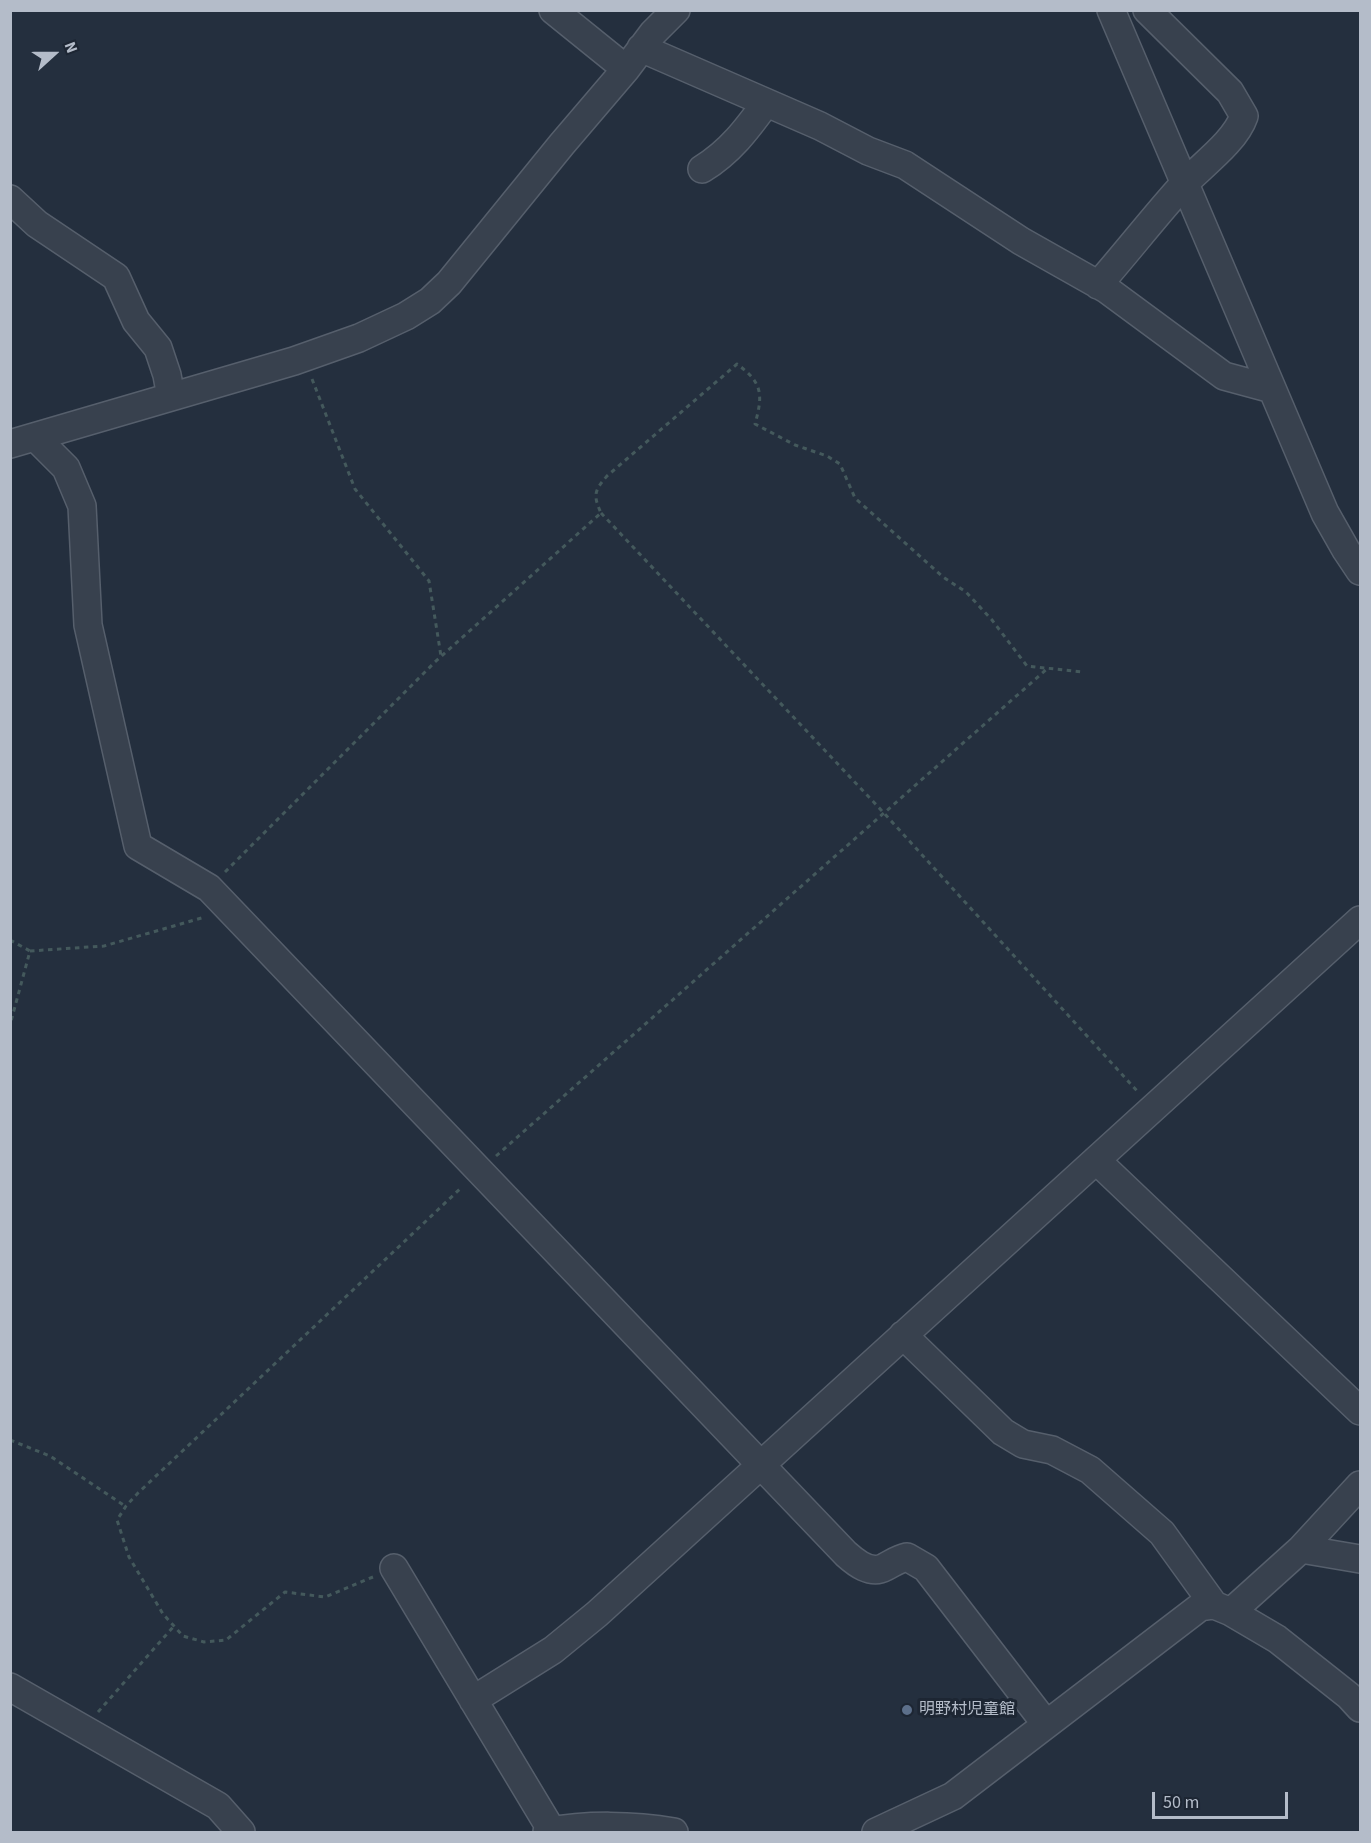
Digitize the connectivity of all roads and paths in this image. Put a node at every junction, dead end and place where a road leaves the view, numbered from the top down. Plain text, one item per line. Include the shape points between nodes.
1 (553, 10) edge
2 (676, 10) edge
3 (1111, 10) edge
4 (1159, 14) edge
5 (641, 40) edge
6 (766, 103) junction
7 (702, 170) dead end
8 (1185, 184) junction
9 (10, 199) edge
10 (1098, 285) junction
11 (304, 357) junction
12 (1272, 389) junction
13 (171, 397) junction
14 (23, 441) edge
15 (601, 513) junction
16 (1360, 571) edge
17 (441, 656) junction
18 (1082, 672) dead end
19 (209, 888) junction
20 (230, 910) junction
21 (1360, 920) edge
22 (10, 940) edge
23 (30, 951) junction
24 (10, 1025) edge
25 (1152, 1109) junction
26 (1096, 1160) junction
27 (903, 1335) junction
28 (1360, 1411) edge
29 (10, 1440) edge
30 (760, 1465) junction
31 (1360, 1485) edge
32 (126, 1506) dead end
33 (1301, 1549) junction
34 (1360, 1559) edge
35 (394, 1568) dead end
36 (1223, 1608) junction
37 (174, 1626) dead end
38 (10, 1687) edge
39 (473, 1700) junction
40 (1360, 1708) edge
41 (1046, 1725) junction
42 (82, 1730) junction
43 (550, 1832) edge
44 (242, 1833) edge
45 (674, 1833) edge
46 (876, 1833) edge

1 - 5 street
2 - 5 street
3 - 8 street
4 - 8 street via 1230,93 1244,116 1241,125
5 - 6 street
5 - 11 street via 562,144 430,301 358,338
6 - 7 street via 738,141
6 - 10 street via 905,165 1021,241
8 - 10 street
8 - 12 street
9 - 13 street via 37,224 116,277 136,321 158,348
10 - 12 street via 1224,376
11 - 13 street
11 - 17 path via 355,489 429,581
12 - 16 street via 1325,513
13 - 14 street
14 - 19 street via 66,468 82,506 88,624 138,846
15 - 17 path
15 - 18 path via 594,498 607,476 737,364 752,375 760,389 755,424 840,464 855,498 943,577 966,592 1027,666
15 - 25 path via 883,812
17 - 19 path
19 - 20 street
20 - 23 path via 104,946
20 - 30 street
21 - 25 street
22 - 23 path
23 - 24 path
25 - 26 street
26 - 27 street
26 - 28 street
27 - 30 street
27 - 36 street via 1003,1432 1023,1444 1052,1450 1090,1470 1162,1533
29 - 32 path via 50,1456
30 - 39 street via 571,1636
30 - 41 street via 859,1565 883,1569 907,1557 926,1568
31 - 33 street
33 - 34 street
33 - 36 street
35 - 39 street
36 - 40 street via 1277,1640
36 - 41 street via 1200,1607
37 - 42 path
38 - 42 street
39 - 43 street
41 - 46 street via 952,1796
42 - 44 street via 218,1806
43 - 45 street via 617,1827

